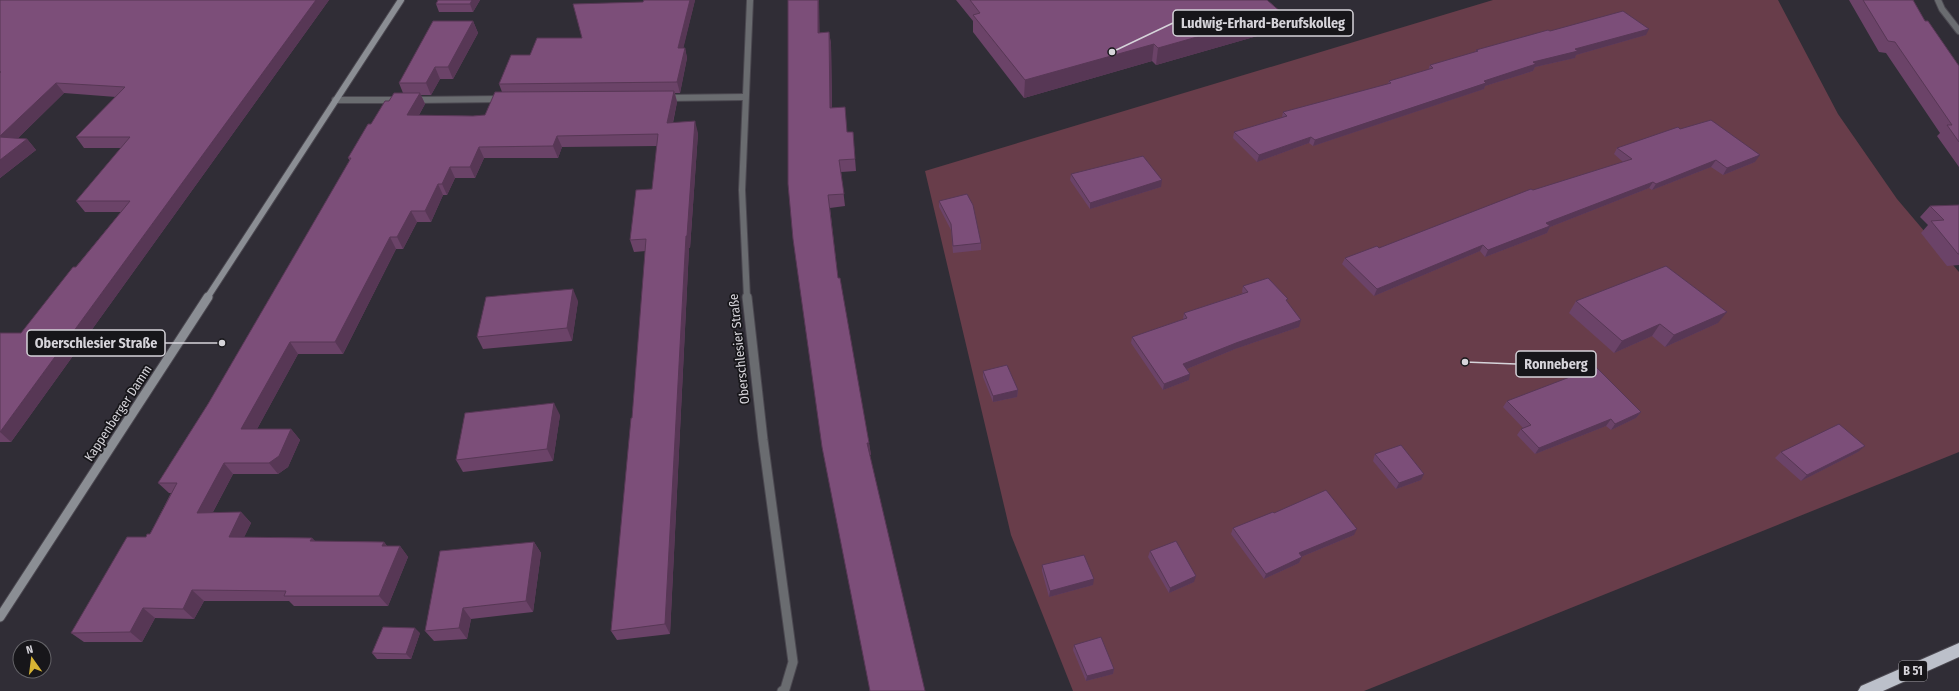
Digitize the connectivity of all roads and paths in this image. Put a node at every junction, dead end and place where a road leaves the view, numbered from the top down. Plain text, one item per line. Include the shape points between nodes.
1 (401, 0) edge
2 (750, 0) edge
3 (1938, 0) edge
4 (1959, 31) edge
5 (744, 97) junction
6 (658, 98) edge
7 (508, 99) edge
8 (335, 100) junction
9 (0, 617) edge
10 (1959, 650) edge
11 (782, 691) edge
12 (1866, 691) edge

1 - 8 main road, Kappenberger Damm
2 - 5 street, Oberschlesier Straße
3 - 4 street
5 - 6 street
5 - 11 street, Oberschlesier Straße via 742,215 745,272 758,400 793,662 785,689
7 - 8 street
8 - 9 main road, Kappenberger Damm
10 - 12 highway, B 51

